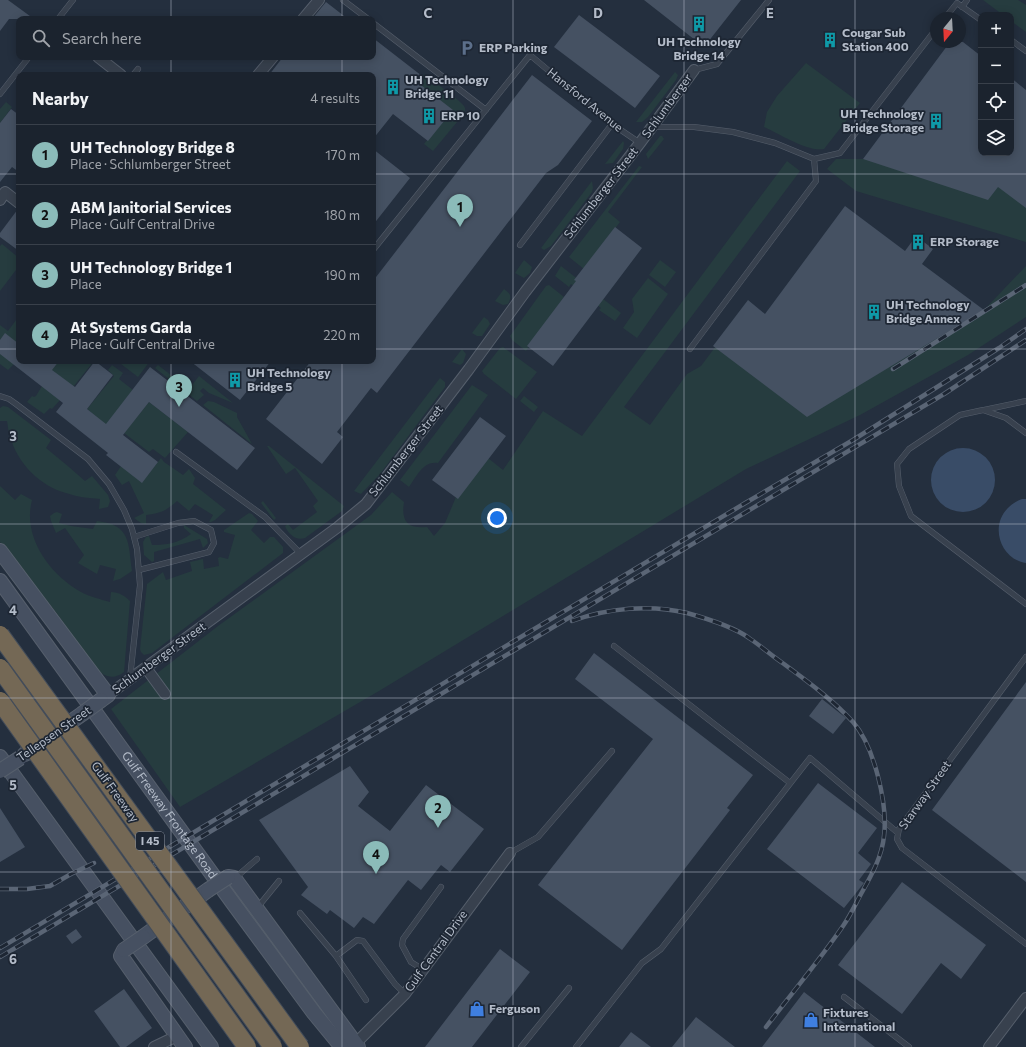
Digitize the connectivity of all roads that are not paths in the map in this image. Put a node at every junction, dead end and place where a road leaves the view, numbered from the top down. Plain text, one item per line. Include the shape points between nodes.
1 (73, 0) edge
2 (319, 0) edge
3 (343, 0) edge
4 (769, 0) edge
5 (967, 0) edge
6 (962, 7) junction
7 (950, 12) edge
8 (60, 16) edge
9 (306, 16) edge
10 (364, 16) edge
11 (978, 18) edge
12 (376, 25) edge
13 (930, 38) edge
14 (1014, 42) edge
15 (1026, 51) edge
16 (26, 60) edge
17 (102, 60) edge
18 (270, 60) edge
19 (138, 68) dead end
20 (694, 70) joint
21 (17, 72) edge
22 (117, 72) edge
23 (135, 72) edge
24 (260, 72) edge
25 (16, 73) edge
26 (0, 94) edge
27 (486, 110) junction
28 (612, 124) junction
29 (652, 127) junction
30 (640, 143) junction
31 (814, 159) junction
32 (0, 200) edge
33 (16, 201) edge
34 (520, 245) dead end
35 (376, 246) edge
36 (690, 349) dead end
37 (0, 396) edge
38 (1026, 401) edge
39 (983, 410) junction
40 (1026, 433) edge
41 (176, 452) dead end
42 (134, 538) junction
43 (0, 552) edge
44 (301, 554) junction
45 (139, 570) junction
46 (0, 581) edge
47 (1026, 604) edge
48 (0, 635) edge
49 (614, 646) dead end
50 (1026, 657) edge
51 (0, 668) edge
52 (146, 668) junction
53 (130, 679) junction
54 (165, 694) dead end
55 (104, 698) junction
56 (0, 701) edge
57 (612, 751) dead end
58 (0, 757) edge
59 (0, 771) edge
60 (790, 783) junction
61 (898, 833) junction
62 (510, 852) joint
63 (257, 859) dead end
64 (231, 878) junction
65 (279, 881) dead end
66 (441, 887) dead end
67 (257, 909) junction
68 (300, 913) dead end
69 (1026, 944) edge
70 (336, 956) junction
71 (422, 969) junction
72 (569, 988) dead end
73 (405, 994) junction
74 (844, 997) dead end
75 (1026, 998) edge
76 (366, 1000) dead end
77 (181, 1041) edge
78 (357, 1045) edge
79 (154, 1047) edge
80 (211, 1047) edge
81 (247, 1047) edge
82 (273, 1047) edge
83 (300, 1047) edge
84 (342, 1047) edge
85 (521, 1047) edge
86 (576, 1047) edge
87 (909, 1047) edge
88 (988, 1047) edge

1 - 8 lane
2 - 9 street
3 - 10 lane
4 - 20 lane via 717,64
5 - 6 lane
6 - 7 lane via 957,3
6 - 11 lane
12 - 27 lane
13 - 31 lane via 840,153
14 - 15 lane
16 - 21 lane
17 - 22 street
18 - 24 street
19 - 23 lane
20 - 29 street, Schlumberger
25 - 26 lane
27 - 28 lane, Hansford Avenue via 530,55
27 - 35 lane
28 - 30 lane, Hansford Avenue
28 - 34 lane
29 - 30 street, Schlumberger
29 - 31 lane via 694,127 733,132
30 - 44 street, Schlumberger Street via 366,504
31 - 36 lane via 816,181
32 - 33 street via 5,192
37 - 42 lane via 16,404 88,459 109,484 124,510
38 - 39 lane
39 - 40 lane via 1006,418
39 - 47 lane via 960,415 909,449 897,464 899,486 911,516
41 - 44 lane via 265,517
42 - 45 lane
42 - 45 lane via 178,523 194,521 211,530 214,542 209,552
43 - 55 main road
44 - 52 street, Schlumberger Street
45 - 53 lane via 140,585
46 - 84 main road, Gulf Freeway Frontage Road via 233,903
48 - 83 highway, Gulf Freeway / I 45, bridge
49 - 60 lane
50 - 61 lane, Starway Street
51 - 82 highway, Gulf Freeway, bridge
52 - 53 street, Schlumberger Street
52 - 54 street
53 - 55 street, Schlumberger Street
55 - 59 main road, Tellepsen Street, bridge
56 - 81 highway, bridge
57 - 62 lane via 538,837
58 - 80 main road
60 - 61 lane via 810,758
60 - 86 lane via 661,949 642,962
61 - 69 lane, Starway Street via 897,839 902,848
62 - 71 street, Gulf Central Drive
63 - 64 lane
64 - 67 main road
64 - 77 main road, bridge via 208,890 143,936 124,950 121,956
65 - 67 lane
66 - 71 lane via 403,939 402,945 411,962
67 - 78 main road
68 - 70 lane
70 - 73 lane via 357,940 363,941
70 - 76 lane
71 - 73 street, Gulf Central Drive
72 - 85 lane
73 - 78 street, Gulf Central Drive
74 - 87 lane
75 - 88 street
77 - 79 street

